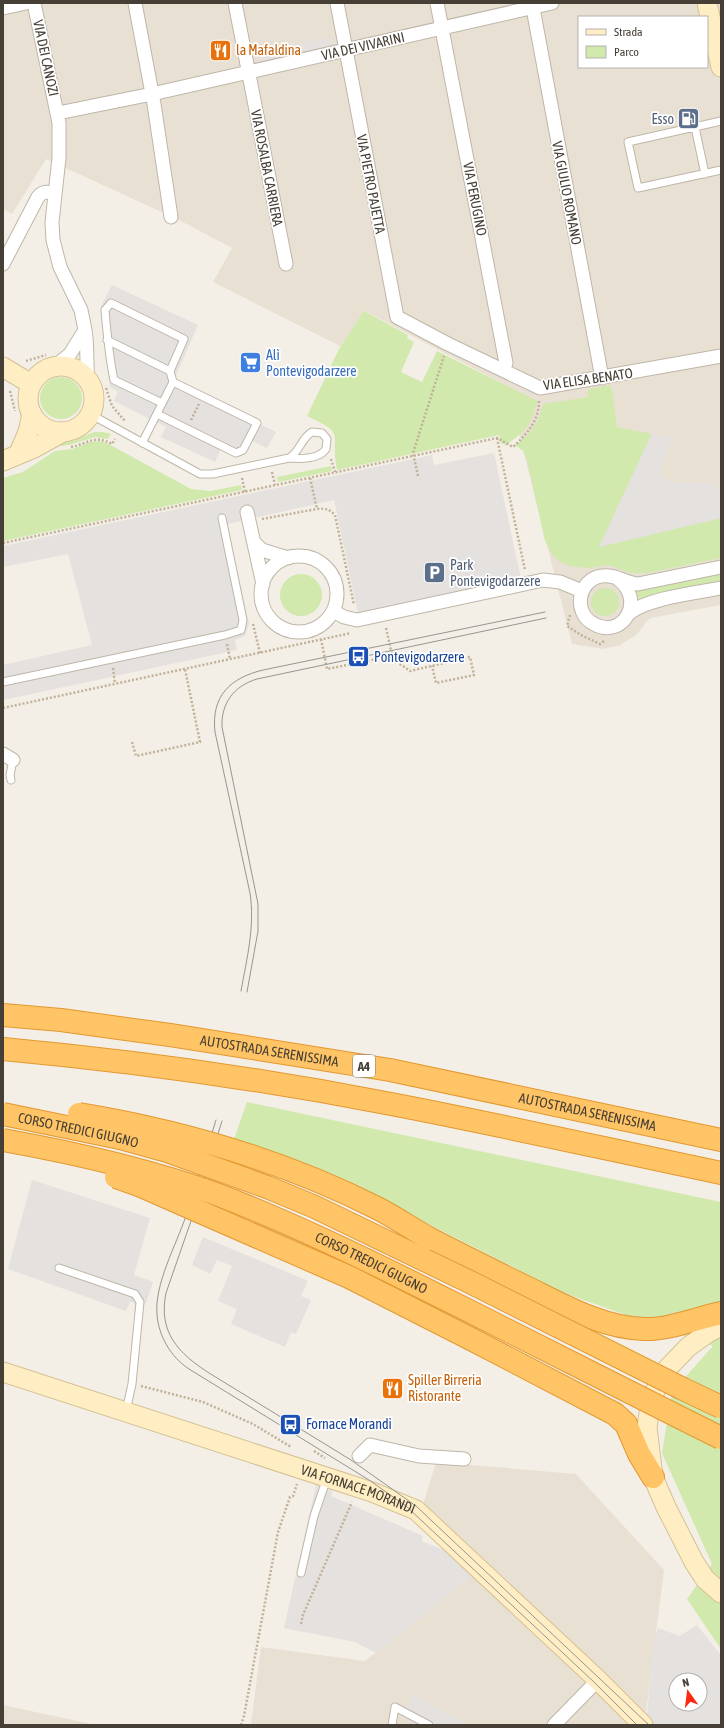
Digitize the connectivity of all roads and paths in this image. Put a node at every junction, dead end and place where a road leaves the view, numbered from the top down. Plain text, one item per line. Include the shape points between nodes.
1 (26, 3) edge
2 (34, 3) edge
3 (134, 3) edge
4 (235, 3) edge
5 (337, 3) edge
6 (437, 3) edge
7 (552, 3) edge
8 (707, 3) edge
9 (532, 5) edge
10 (3, 8) edge
11 (442, 28) junction
12 (718, 38) edge
13 (346, 50) junction
14 (721, 67) edge
15 (248, 72) junction
16 (152, 94) junction
17 (58, 113) junction
18 (721, 121) edge
19 (695, 127) junction
20 (721, 170) edge
21 (705, 174) junction
22 (54, 193) junction
23 (171, 217) dead end
24 (3, 264) edge
25 (286, 264) dead end
26 (397, 318) joint
27 (85, 330) junction
28 (108, 340) junction
29 (448, 344) junction
30 (721, 356) edge
31 (51, 361) junction
32 (11, 364) edge
33 (503, 370) junction
34 (170, 371) junction
35 (602, 378) junction
36 (88, 381) junction
37 (173, 382) junction
38 (32, 384) junction
39 (540, 388) junction
40 (9, 389) dead end
41 (162, 403) junction
42 (199, 404) dead end
43 (91, 413) junction
44 (157, 414) junction
45 (24, 416) junction
46 (190, 424) dead end
47 (63, 432) junction
48 (497, 438) junction
49 (142, 443) junction
50 (414, 456) junction
51 (11, 457) edge
52 (289, 458) junction
53 (332, 459) dead end
54 (272, 472) dead end
55 (335, 472) junction
56 (418, 476) dead end
57 (242, 478) dead end
58 (310, 478) dead end
59 (275, 485) junction
60 (245, 492) junction
61 (317, 509) dead end
62 (247, 512) dead end
63 (222, 518) dead end
64 (254, 542) junction
65 (3, 543) edge
66 (288, 558) junction
67 (721, 567) edge
68 (618, 579) junction
69 (263, 584) junction
70 (527, 584) junction
71 (721, 588) edge
72 (582, 591) junction
73 (333, 611) junction
74 (570, 613) dead end
75 (628, 614) junction
76 (386, 628) dead end
77 (352, 633) dead end
78 (225, 635) junction
79 (321, 640) junction
80 (594, 641) dead end
81 (392, 656) junction
82 (112, 659) junction
83 (230, 659) junction
84 (432, 666) junction
85 (185, 669) junction
86 (3, 682) edge
87 (115, 684) junction
88 (3, 708) edge
89 (132, 742) dead end
90 (8, 757) edge
91 (11, 780) dead end
92 (3, 1015) edge
93 (3, 1049) edge
94 (3, 1105) edge
95 (3, 1114) edge
96 (3, 1140) edge
97 (721, 1140) edge
98 (721, 1173) edge
99 (59, 1268) dead end
100 (721, 1313) edge
101 (721, 1326) edge
102 (3, 1372) edge
103 (141, 1386) dead end
104 (721, 1407) edge
105 (126, 1411) junction
106 (721, 1438) edge
107 (292, 1448) dead end
108 (359, 1456) dead end
109 (464, 1459) dead end
110 (653, 1477) junction
111 (327, 1478) junction
112 (293, 1496) dead end
113 (352, 1502) dead end
114 (301, 1573) dead end
115 (721, 1593) edge
116 (301, 1624) dead end
117 (598, 1680) junction
118 (241, 1725) edge
119 (392, 1725) edge
120 (429, 1725) edge
121 (554, 1725) edge
122 (643, 1725) edge

1 - 10 street
2 - 17 street, VIA DEI CANOZI
3 - 16 street
4 - 15 street, VIA ROSALBA CARRIERA
5 - 13 street, VIA PIETRO PAJETTA
6 - 11 street, VIA PERUGINO
7 - 9 street, VIA DEI VIVARINI
8 - 12 street
9 - 11 street, VIA DEI VIVARINI
9 - 35 street, VIA GIULIO ROMANO
11 - 13 street, VIA DEI VIVARINI
11 - 33 street, VIA PERUGINO via 506,364
12 - 14 street
13 - 15 street, VIA DEI VIVARINI
13 - 26 street, VIA PIETRO PAJETTA
15 - 16 street, VIA DEI VIVARINI
15 - 25 street, VIA ROSALBA CARRIERA
16 - 17 street, VIA DEI VIVARINI
16 - 23 street
17 - 22 street, VIA DEI CANOZI via 59,158
18 - 19 lane
19 - 21 lane
19 - 21 lane via 628,142 638,188
20 - 21 lane
22 - 24 street via 45,192 38,197
22 - 27 street, VIA DEI CANOZI via 52,222 56,256 81,310
26 - 29 street, VIA ELISA BENATO
27 - 31 street via 70,354
27 - 36 street, VIA DEI CANOZI via 88,346
28 - 34 lane
28 - 34 lane via 105,310 110,303 184,339
28 - 41 lane via 114,380
29 - 33 street, VIA ELISA BENATO
29 - 50 path
30 - 35 street, VIA ELISA BENATO
31 - 32 path
31 - 36 street via 73,369
31 - 38 street
32 - 38 street
33 - 39 street, VIA ELISA BENATO
34 - 37 lane
35 - 39 street, VIA ELISA BENATO
36 - 43 street via 94,397
37 - 41 lane
37 - 44 lane via 257,423 252,434 243,450 236,453
38 - 45 street
39 - 48 path via 539,406 533,425 524,438 513,447
40 - 45 path
41 - 44 lane
42 - 46 path
43 - 47 street via 74,429
43 - 49 lane
44 - 49 lane
45 - 47 street via 45,428
45 - 51 street via 28,432
47 - 51 street
48 - 50 path
48 - 70 path
49 - 52 lane via 200,474 213,474
50 - 55 path
50 - 56 path
52 - 52 lane via 299,459 321,454 328,446 327,439 322,433 312,432 306,436 297,452
53 - 55 path
54 - 59 path
55 - 59 path
57 - 60 path
58 - 61 path
59 - 60 path
60 - 65 path
62 - 64 street
63 - 78 lane via 243,622 239,631
64 - 66 street via 262,550
64 - 69 street
66 - 69 street via 268,572
66 - 73 street via 301,556 313,559 332,575 337,587
67 - 68 street via 638,584
68 - 72 street via 598,577 588,582
68 - 75 street via 627,587 631,597
69 - 73 street via 264,608 270,619 280,627 304,632 326,621
70 - 72 street via 543,580 560,582
70 - 73 street via 357,620
71 - 75 street via 649,603
72 - 75 street via 580,606 584,616 593,624 615,626
74 - 80 path via 568,626
76 - 81 path
77 - 79 path
78 - 82 lane
78 - 83 path
79 - 81 path via 327,669
79 - 83 path
81 - 84 path via 410,671
82 - 86 lane
82 - 87 path
83 - 85 path
84 - 84 path via 470,658 474,675 436,683
85 - 87 path
85 - 89 path via 200,742 136,756
87 - 88 path
90 - 91 lane
92 - 97 highway, AUTOSTRADA SERENISSIMA / A4 via 139,1031 390,1070
93 - 98 highway, A4 via 123,1062 310,1090 391,1104
94 - 100 highway, bridge via 109,1120 256,1157 378,1208 430,1239 546,1297 621,1328 646,1330
95 - 104 highway, CORSO TREDICI GIUGNO, bridge via 120,1138 267,1187 315,1207 470,1282
96 - 106 highway, CORSO TREDICI GIUGNO, bridge via 82,1155 165,1177 269,1215 359,1256
96 - 110 highway, bridge via 141,1186 348,1277 471,1338 615,1414 626,1424 639,1454
99 - 105 lane via 135,1294 140,1302 132,1384
101 - 110 street via 688,1347 666,1370 651,1398 647,1427
102 - 105 street, VIA FORNACE MORANDI
103 - 107 path via 203,1402 254,1424
105 - 111 street, VIA FORNACE MORANDI
108 - 109 street via 370,1445 419,1456
110 - 115 street via 694,1562 705,1579
111 - 114 lane via 314,1516
111 - 117 street, VIA FORNACE MORANDI via 372,1492 416,1510
112 - 118 path via 290,1497 278,1532
113 - 116 path
117 - 121 street
117 - 122 street, VIA FORNACE MORANDI
119 - 120 lane via 395,1707

